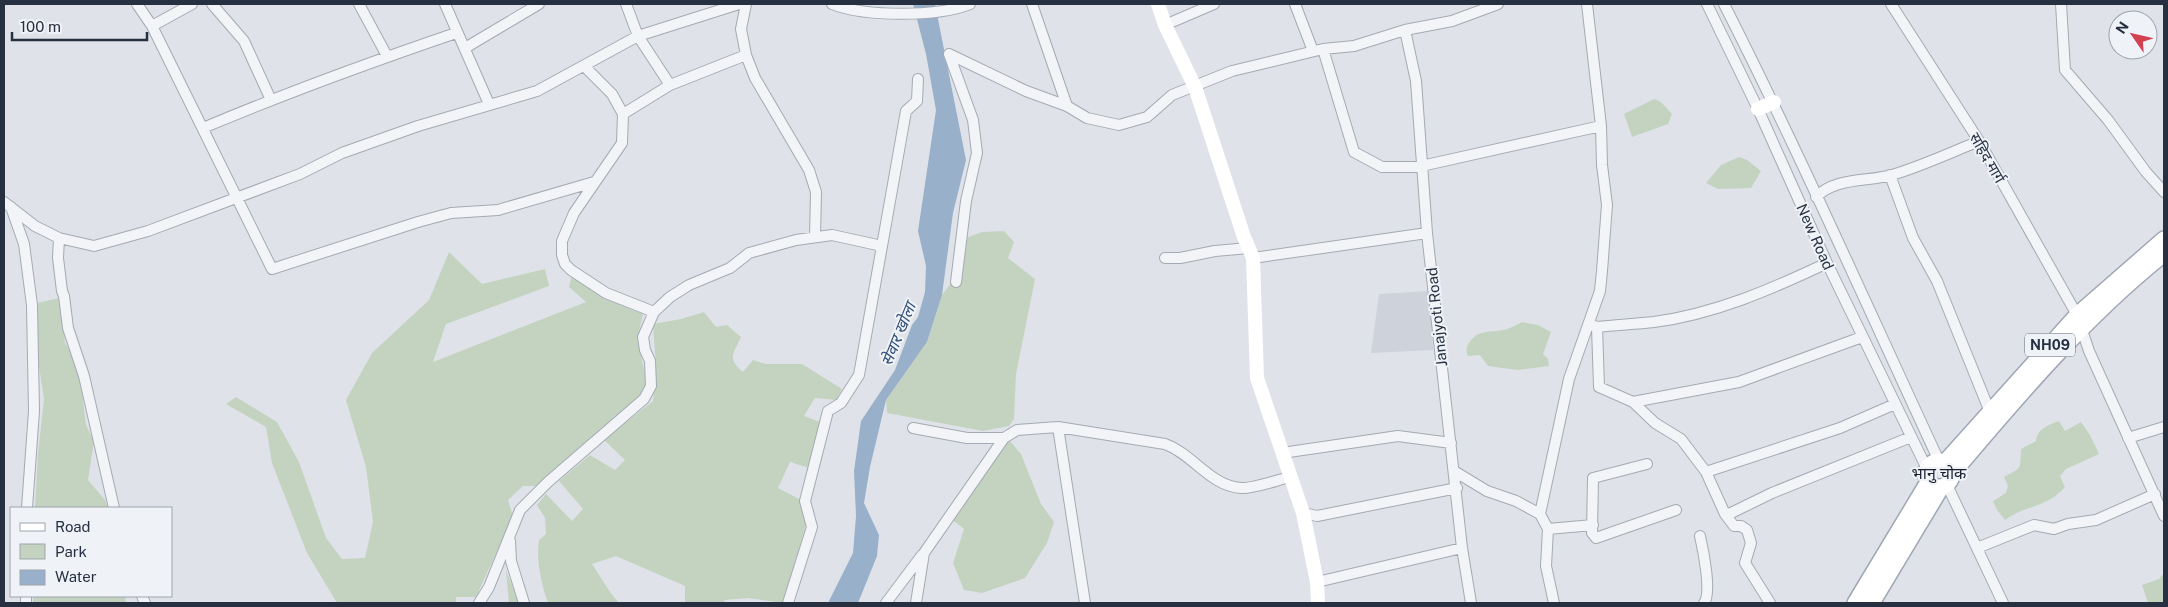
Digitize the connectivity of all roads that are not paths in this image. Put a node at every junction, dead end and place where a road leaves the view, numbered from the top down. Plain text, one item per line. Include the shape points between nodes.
1 (137, 4) edge
2 (192, 4) edge
3 (212, 4) edge
4 (359, 4) edge
5 (445, 4) edge
6 (539, 4) edge
7 (626, 4) edge
8 (739, 4) edge
9 (746, 4) edge
10 (832, 4) edge
11 (970, 4) edge
12 (1032, 4) edge
13 (1158, 4) edge
14 (1214, 4) edge
15 (1295, 4) edge
16 (1498, 4) edge
17 (1587, 4) edge
18 (1707, 4) edge
19 (1724, 4) edge
20 (1891, 4) edge
21 (2061, 4) edge
22 (1166, 25) junction
23 (152, 26) junction
24 (1406, 30) junction
25 (456, 33) junction
26 (638, 36) junction
27 (465, 48) junction
28 (1318, 50) junction
29 (746, 55) junction
30 (387, 56) junction
31 (584, 66) junction
32 (918, 80) dead end
33 (670, 85) junction
34 (1195, 87) junction
35 (270, 100) junction
36 (1774, 102) junction
37 (489, 104) junction
38 (1067, 106) junction
39 (1758, 109) junction
40 (623, 114) junction
41 (1601, 126) junction
42 (203, 128) junction
43 (1978, 142) junction
44 (1421, 165) junction
45 (1890, 175) junction
46 (594, 182) junction
47 (2164, 192) edge
48 (1816, 196) junction
49 (238, 198) junction
50 (6, 202) edge
51 (1427, 233) junction
52 (815, 237) junction
53 (59, 238) junction
54 (2164, 238) edge
55 (882, 246) junction
56 (1251, 253) junction
57 (2164, 254) edge
58 (1165, 258) dead end
59 (1827, 263) junction
60 (956, 282) dead end
61 (654, 312) junction
62 (2079, 322) junction
63 (1593, 326) junction
64 (1862, 337) junction
65 (1633, 402) junction
66 (1895, 404) junction
67 (1990, 412) junction
68 (1058, 427) junction
69 (2164, 427) edge
70 (913, 428) dead end
71 (1911, 437) junction
72 (1004, 438) junction
73 (2128, 438) junction
74 (1451, 443) junction
75 (1282, 452) junction
76 (1647, 464) dead end
77 (1454, 471) junction
78 (1706, 472) junction
79 (1940, 474) junction
80 (1290, 477) junction
81 (1457, 488) junction
82 (2155, 494) junction
83 (28, 507) edge
84 (114, 507) edge
85 (1676, 510) dead end
86 (1303, 513) junction
87 (1540, 514) junction
88 (1725, 514) junction
89 (2164, 516) edge
90 (1593, 525) junction
91 (1548, 529) junction
92 (1700, 536) dead end
93 (509, 539) junction
94 (1462, 548) junction
95 (1977, 548) junction
96 (924, 552) junction
97 (1317, 582) junction
98 (479, 603) edge
99 (524, 603) edge
100 (788, 603) edge
101 (886, 603) edge
102 (916, 603) edge
103 (1085, 603) edge
104 (1318, 603) edge
105 (1471, 603) edge
106 (1554, 603) edge
107 (1704, 603) edge
108 (1770, 603) edge
109 (1856, 603) edge
110 (1872, 603) edge
111 (2003, 603) edge

1 - 23 street
2 - 23 street
3 - 35 street via 244,41
4 - 30 street
5 - 25 street
6 - 27 street
7 - 26 street
8 - 26 street
9 - 29 street via 741,29
10 - 11 street via 888,14 954,10
12 - 38 street
13 - 22 street
14 - 22 street
15 - 28 street
16 - 24 street via 1452,21
17 - 41 street
18 - 39 street, New Road
19 - 36 street, New Road
20 - 43 street, सहिद मार्ग
21 - 47 street via 2065,70
22 - 34 street
23 - 42 street
24 - 28 street via 1354,46
24 - 44 street, Janajyoti Road via 1416,81
25 - 27 street
25 - 30 street
26 - 31 street
26 - 33 street
27 - 37 street
28 - 34 street via 1232,72
28 - 44 street via 1354,152 1382,167
29 - 33 street
29 - 52 street via 755,78 809,170 816,192
30 - 35 street
31 - 37 street via 538,91
31 - 40 street via 612,94
32 - 55 street via 917,101 906,111
33 - 40 street
34 - 38 street via 1172,95 1148,118 1119,125 1087,118
34 - 56 street
35 - 42 street
36 - 39 street
36 - 48 street, New Road
37 - 49 street via 342,152 300,174
38 - 60 street via 1026,91 950,54 973,120 977,153 966,201
39 - 59 street, New Road
40 - 46 street via 622,143
41 - 44 street
41 - 63 street via 1607,205 1600,291
42 - 49 street
43 - 45 street
43 - 62 street, सहिद मार्ग
44 - 51 street, Janajyoti Road
45 - 48 street via 1847,182
45 - 67 street via 1913,238 1940,288
46 - 49 street via 498,210 451,213 272,269
46 - 61 street via 574,213 562,241 566,264 606,294
48 - 79 street, New Road
49 - 53 street via 148,231 94,246
50 - 53 street via 36,226
50 - 83 street via 24,244 32,305 34,411
51 - 56 street
51 - 74 street, Janajyoti Road
52 - 55 street via 832,235
52 - 61 street via 749,253 730,268 689,285
53 - 84 street via 58,258 68,328 84,376
54 - 62 main road, NH09
55 - 100 street via 860,375 841,403 828,411 806,501 812,527
56 - 58 street via 1215,251
56 - 75 street via 1257,378
57 - 62 main road, NH09
59 - 63 street via 1713,309 1656,322
59 - 64 street, New Road
61 - 93 street via 643,337 650,361 651,386 644,399 520,510
62 - 67 main road, NH09
62 - 73 street, सहिद मार्ग
62 - 79 main road, NH09
63 - 65 street via 1599,387
63 - 87 street via 1569,379
64 - 65 street via 1739,382
64 - 66 street, New Road
65 - 78 street via 1655,423 1681,439
66 - 71 street, New Road
66 - 78 street via 1840,428
67 - 79 main road, NH09
68 - 72 street via 1017,430
68 - 80 street via 1165,444 1178,449 1228,486 1242,489
68 - 103 street
69 - 73 street
70 - 72 street via 967,438
71 - 79 street, New Road
71 - 88 street
72 - 96 street
73 - 82 street, सहिद मार्ग
74 - 75 street via 1398,436
74 - 77 street, Janajyoti Road
75 - 80 street
76 - 90 street via 1593,478
77 - 81 street, Janajyoti Road
77 - 87 street via 1487,492
78 - 88 street
79 - 95 street
79 - 109 main road, NH09
79 - 110 main road, NH09
80 - 86 street
81 - 86 street via 1317,516
81 - 94 street, Janajyoti Road
82 - 89 street, सहिद मार्ग
82 - 95 street via 2096,520 2054,529 2034,525
85 - 90 street via 1596,538 1592,533
86 - 97 street
87 - 91 street
88 - 108 street via 1734,526 1747,530 1751,543 1745,563
90 - 91 street
91 - 106 street via 1546,566
92 - 107 street via 1707,599
93 - 98 street via 489,588
93 - 99 street via 510,561
94 - 97 street
94 - 105 street, Janajyoti Road
95 - 111 street
96 - 101 street
96 - 102 street
97 - 104 street

